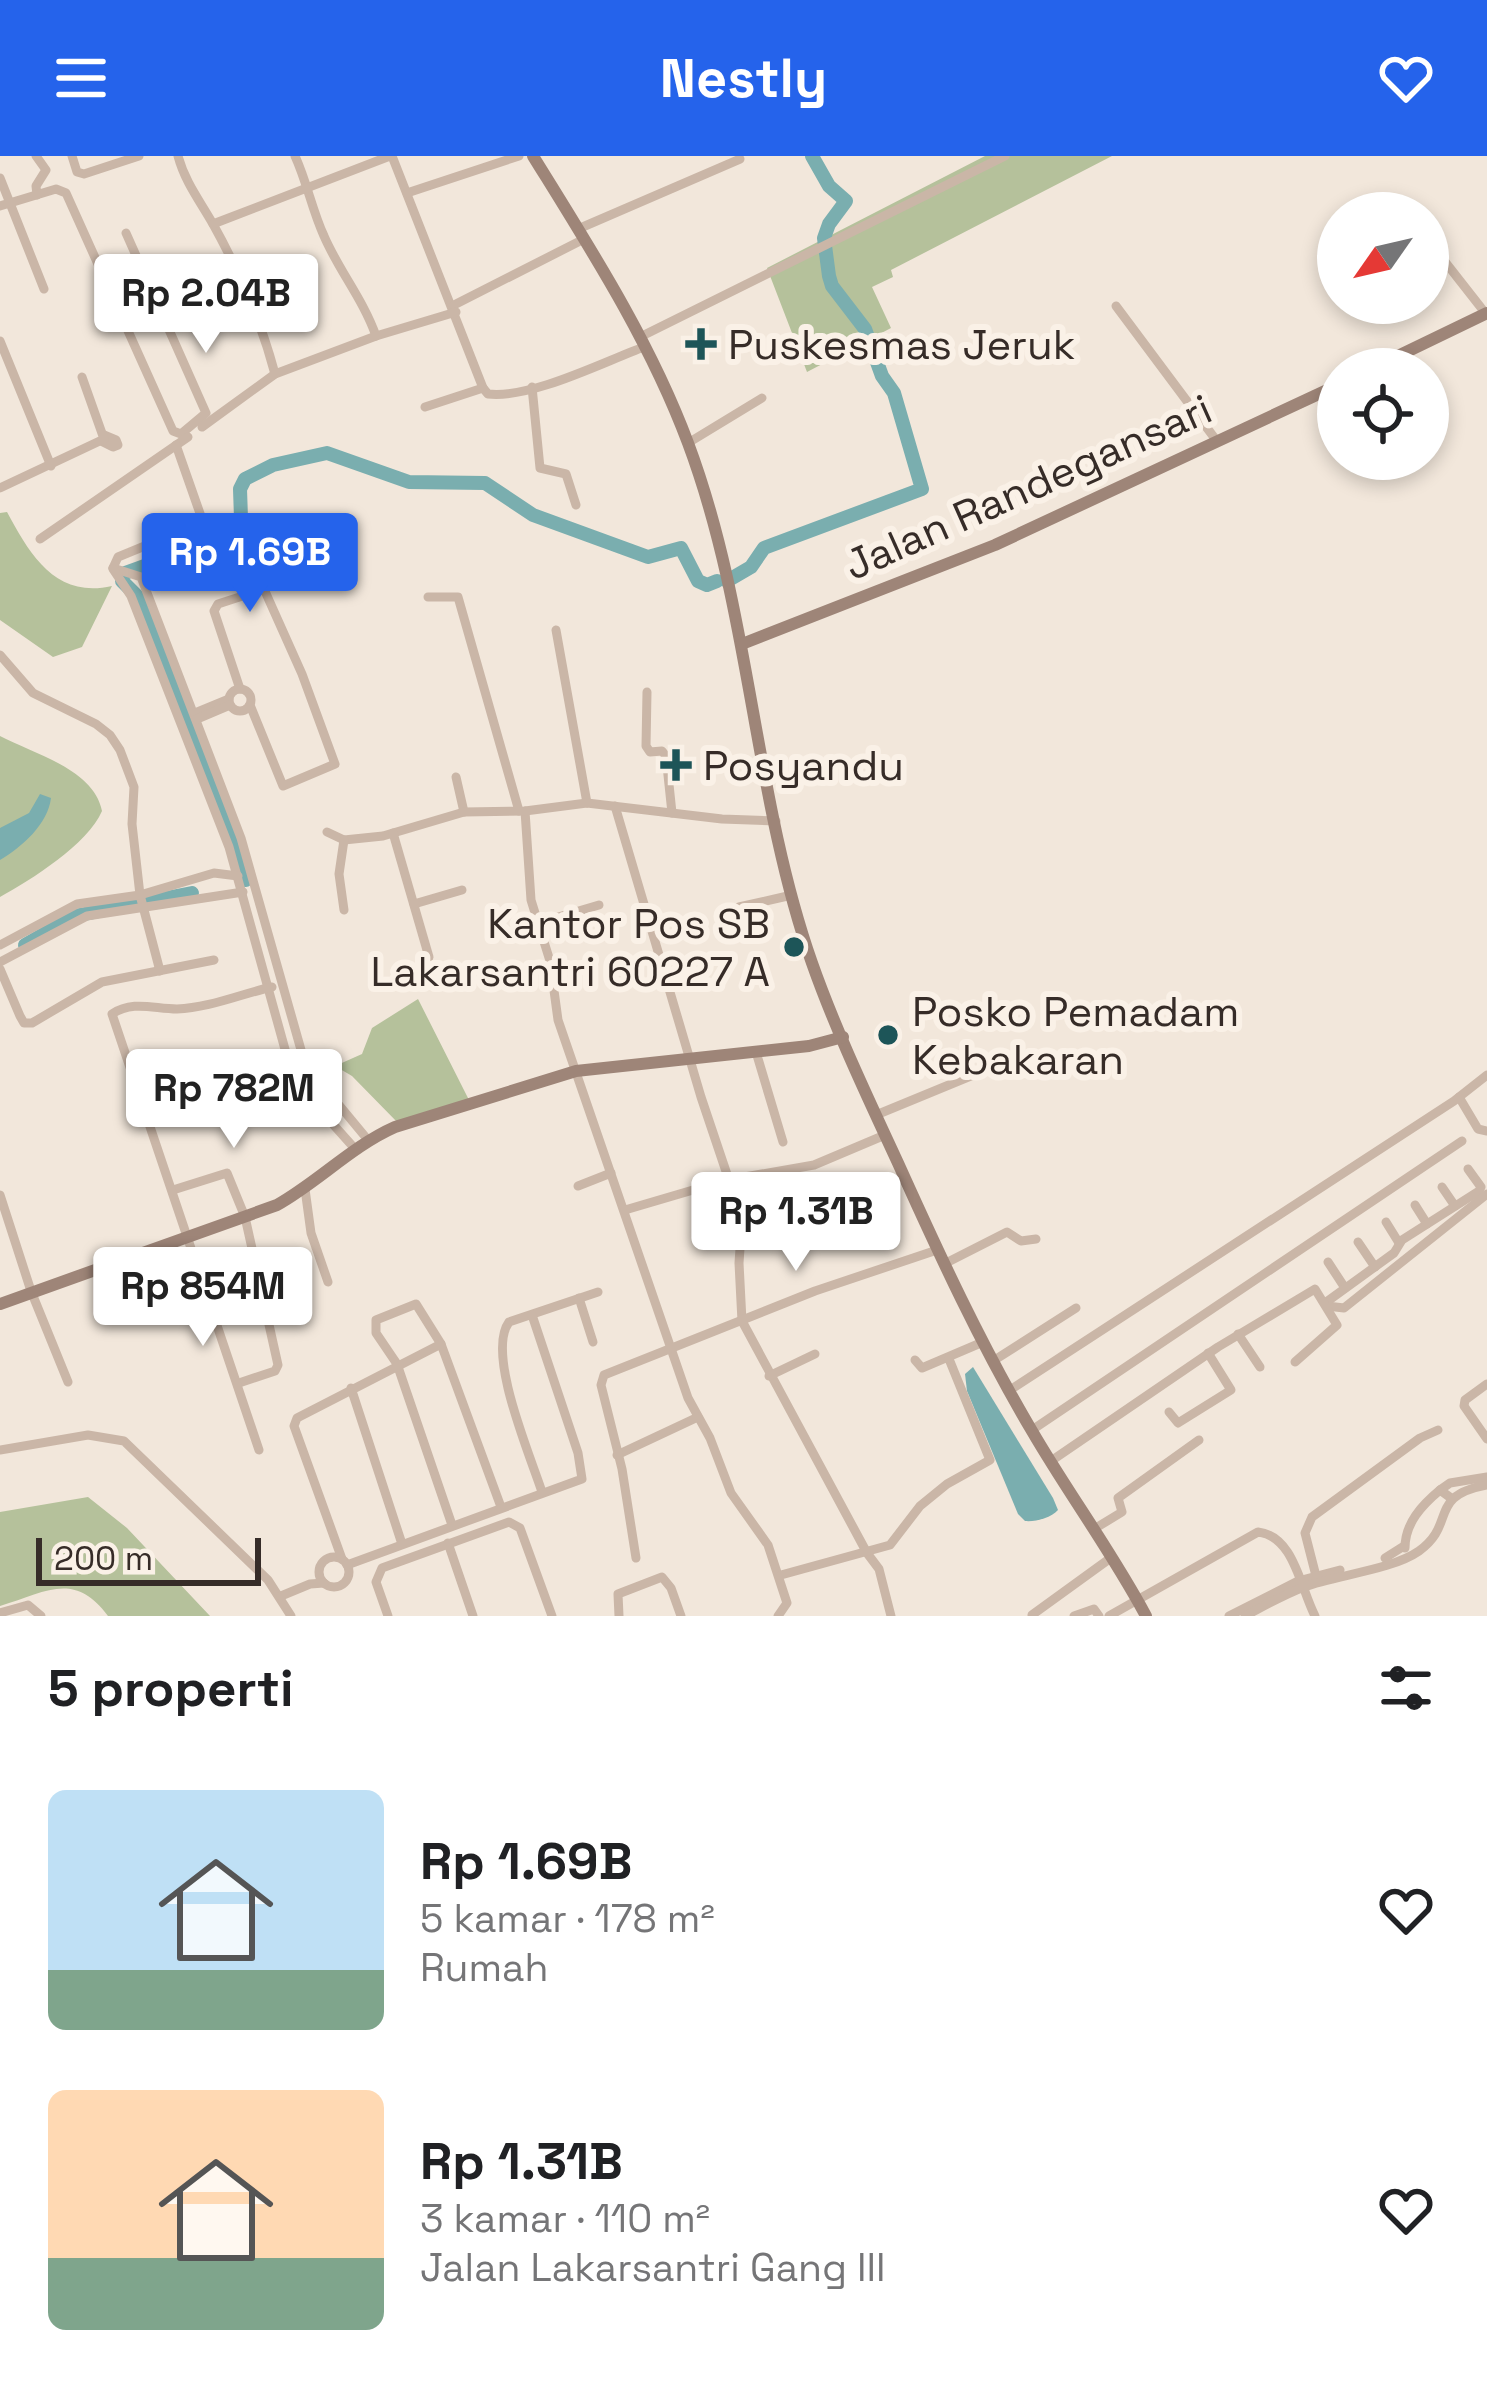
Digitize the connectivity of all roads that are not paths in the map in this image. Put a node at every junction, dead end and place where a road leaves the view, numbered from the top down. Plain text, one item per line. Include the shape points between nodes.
1 (36, 156) edge
2 (72, 156) edge
3 (139, 156) edge
4 (178, 156) edge
5 (295, 156) edge
6 (391, 156) edge
7 (519, 156) edge
8 (533, 156) edge
9 (1005, 156) edge
10 (740, 159) dead end
11 (0, 178) edge
12 (309, 188) junction
13 (407, 193) junction
14 (37, 194) junction
15 (5, 204) edge
16 (213, 224) junction
17 (126, 233) dead end
18 (581, 234) junction
19 (1449, 267) edge
20 (44, 289) dead end
21 (152, 294) junction
22 (1116, 305) dead end
23 (117, 308) junction
24 (455, 309) junction
25 (1486, 314) edge
26 (376, 336) junction
27 (0, 341) edge
28 (642, 342) junction
29 (1415, 348) edge
30 (275, 374) junction
31 (82, 377) dead end
32 (532, 387) junction
33 (483, 388) junction
34 (1317, 394) edge
35 (762, 398) dead end
36 (425, 407) dead end
37 (1216, 440) junction
38 (688, 443) junction
39 (176, 445) junction
40 (51, 466) junction
41 (0, 488) edge
42 (576, 505) dead end
43 (40, 539) dead end
44 (124, 571) junction
45 (428, 597) dead end
46 (556, 630) dead end
47 (742, 644) junction
48 (0, 655) edge
49 (240, 689) junction
50 (647, 692) dead end
51 (230, 702) junction
52 (250, 705) junction
53 (191, 718) junction
54 (456, 777) dead end
55 (586, 803) junction
56 (615, 806) junction
57 (522, 811) junction
58 (464, 812) junction
59 (672, 813) junction
60 (776, 820) junction
61 (327, 832) dead end
62 (393, 833) junction
63 (344, 839) junction
64 (238, 876) junction
65 (195, 880) junction
66 (462, 890) dead end
67 (243, 892) junction
68 (140, 895) junction
69 (792, 895) junction
70 (197, 899) junction
71 (414, 904) junction
72 (599, 905) dead end
73 (739, 907) dead end
74 (144, 910) junction
75 (344, 910) dead end
76 (538, 922) junction
77 (0, 944) edge
78 (429, 957) dead end
79 (214, 960) dead end
80 (0, 965) edge
81 (160, 971) junction
82 (283, 986) junction
83 (269, 988) junction
84 (842, 1037) junction
85 (756, 1052) junction
86 (690, 1057) junction
87 (995, 1066) dead end
88 (575, 1071) junction
89 (1487, 1075) edge
90 (1459, 1097) junction
91 (876, 1115) junction
92 (1487, 1131) edge
93 (884, 1135) junction
94 (368, 1140) junction
95 (1462, 1141) dead end
96 (782, 1142) dead end
97 (356, 1150) junction
98 (1468, 1169) dead end
99 (611, 1173) junction
100 (727, 1180) junction
101 (578, 1186) dead end
102 (1442, 1187) dead end
103 (173, 1190) junction
104 (305, 1190) junction
105 (1487, 1194) edge
106 (0, 1195) edge
107 (1415, 1205) dead end
108 (1455, 1206) junction
109 (625, 1210) junction
110 (245, 1217) junction
111 (1385, 1222) dead end
112 (1427, 1224) junction
113 (187, 1234) junction
114 (1036, 1239) dead end
115 (1358, 1242) dead end
116 (1399, 1244) junction
117 (937, 1250) junction
118 (1328, 1262) dead end
119 (944, 1264) junction
120 (1375, 1267) junction
121 (328, 1282) dead end
122 (1345, 1288) junction
123 (31, 1291) junction
124 (598, 1292) dead end
125 (579, 1298) junction
126 (1324, 1302) junction
127 (0, 1304) edge
128 (1076, 1307) dead end
129 (532, 1315) junction
130 (742, 1321) junction
131 (1238, 1334) junction
132 (592, 1342) dead end
133 (983, 1342) junction
134 (441, 1343) junction
135 (672, 1349) junction
136 (815, 1354) dead end
137 (1208, 1354) junction
138 (950, 1359) junction
139 (915, 1360) dead end
140 (994, 1361) junction
141 (1295, 1362) dead end
142 (397, 1364) junction
143 (1260, 1367) dead end
144 (769, 1376) junction
145 (68, 1382) dead end
146 (239, 1384) junction
147 (1487, 1384) edge
148 (351, 1388) junction
149 (1010, 1390) junction
150 (1169, 1412) dead end
151 (698, 1417) junction
152 (1031, 1430) junction
153 (1438, 1430) dead end
154 (1487, 1439) edge
155 (1199, 1440) dead end
156 (0, 1450) edge
157 (260, 1450) dead end
158 (617, 1455) junction
159 (1051, 1461) junction
160 (1487, 1481) edge
161 (1441, 1490) junction
162 (542, 1492) junction
163 (1451, 1498) junction
164 (501, 1507) junction
165 (452, 1525) junction
166 (1094, 1529) junction
167 (448, 1543) junction
168 (402, 1544) junction
169 (1404, 1546) junction
170 (867, 1553) junction
171 (1412, 1556) junction
172 (1112, 1557) junction
173 (636, 1558) dead end
174 (344, 1562) junction
175 (781, 1575) junction
176 (1316, 1576) junction
177 (318, 1581) junction
178 (1300, 1584) junction
179 (281, 1596) junction
180 (1138, 1600) junction
181 (0, 1612) edge
182 (41, 1616) edge
183 (291, 1616) edge
184 (388, 1616) edge
185 (473, 1616) edge
186 (552, 1616) edge
187 (619, 1616) edge
188 (681, 1616) edge
189 (778, 1616) edge
190 (891, 1616) edge
191 (1031, 1616) edge
192 (1074, 1616) edge
193 (1099, 1616) edge
194 (1109, 1616) edge
195 (1146, 1616) edge
196 (1229, 1616) edge
197 (1245, 1616) edge
198 (1315, 1616) edge

1 - 14 street via 46,170
2 - 3 street via 84,174
4 - 16 street
5 - 12 street
6 - 12 street
6 - 13 street
7 - 13 street
8 - 18 street
9 - 28 street
10 - 18 street
11 - 15 street
12 - 16 street
12 - 26 street via 323,234
13 - 24 street
14 - 15 street
14 - 23 street via 56,189 72,201
15 - 20 street
16 - 30 street via 264,331
17 - 21 street
18 - 24 street
18 - 28 street
19 - 25 street
21 - 23 street
21 - 23 street via 206,413 181,434
22 - 37 street
24 - 26 street
24 - 33 street
25 - 29 street
26 - 30 street
27 - 40 street
28 - 32 street
28 - 38 street
30 - 39 street
31 - 40 street via 103,438
32 - 33 street via 497,395
32 - 42 street via 540,466 566,474
33 - 36 street
34 - 37 street, Jalan Randegansari
35 - 38 street
37 - 47 street, Jalan Randegansari via 995,545
38 - 47 street
39 - 43 street
39 - 44 street via 202,522 118,557
40 - 41 street
44 - 53 street
44 - 53 street
45 - 57 street via 458,596
46 - 55 street
47 - 60 street
48 - 68 street via 33,692 97,724 120,750 135,799
49 - 51 street
49 - 52 street
49 - 52 street via 214,610 258,587 335,764 283,786
50 - 59 street via 646,746 666,756
51 - 52 street via 242,711
51 - 53 street
53 - 64 street
53 - 82 street via 241,838
54 - 58 street
55 - 56 street
55 - 57 street
56 - 59 street
56 - 86 street
57 - 58 street
57 - 76 street
58 - 62 street
59 - 60 street
60 - 69 street
61 - 63 street
62 - 63 street
62 - 71 street
63 - 75 street
64 - 65 street
64 - 67 street
65 - 68 street
65 - 70 street
66 - 71 street
67 - 70 street
67 - 83 street
68 - 74 street
68 - 77 street via 65,908
69 - 73 street
69 - 84 street
70 - 74 street
71 - 78 street
72 - 76 street
74 - 80 street via 87,916
74 - 81 street
76 - 88 street
79 - 81 street
80 - 81 street via 25,1023 102,982
82 - 83 street
82 - 94 street via 305,1064
83 - 97 street via 292,1071
83 - 103 street via 191,1007 149,1004 112,1014
84 - 85 street
84 - 91 street
85 - 86 street
85 - 96 street
86 - 88 street
86 - 100 street
87 - 91 street
88 - 94 street
88 - 99 street
89 - 90 street
90 - 92 street
90 - 149 street
91 - 93 street
93 - 100 street via 796,1171
93 - 117 street
94 - 97 street
95 - 152 street
97 - 104 street
98 - 108 street via 1480,1189
99 - 101 street
99 - 109 street
100 - 109 street
100 - 130 street via 743,1227
102 - 108 street
103 - 110 street via 227,1173
103 - 113 street
104 - 110 street
104 - 121 street
105 - 126 street via 1344,1308
106 - 123 street
107 - 112 street
108 - 112 street
109 - 135 street
110 - 113 street
110 - 146 street via 278,1365
111 - 116 street
112 - 116 street
113 - 123 street
113 - 146 street
114 - 119 street via 1004,1233
115 - 120 street
116 - 120 street
117 - 119 street
117 - 130 street
118 - 122 street
119 - 133 street
120 - 122 street
122 - 126 street
123 - 127 street
123 - 145 street
124 - 125 street
125 - 129 street
125 - 132 street
126 - 131 street via 1315,1289
126 - 141 street via 1336,1330
128 - 140 street
129 - 162 street via 505,1327 503,1359
129 - 162 street via 582,1478
130 - 135 street
130 - 144 street
131 - 137 street
131 - 143 street
133 - 138 street
133 - 140 street
134 - 142 street
134 - 142 street via 419,1306 395,1310 375,1326
134 - 164 street
135 - 151 street
135 - 158 street via 601,1379
136 - 144 street
137 - 150 street via 1231,1390 1178,1423
137 - 159 street
138 - 139 street via 922,1368
138 - 170 street via 990,1460 920,1506 890,1545
140 - 149 street
142 - 148 street
142 - 165 street
144 - 170 street
146 - 157 street
147 - 154 street via 1464,1406
148 - 168 street
148 - 174 street via 294,1426
149 - 152 street
151 - 158 street
151 - 175 street via 731,1493
152 - 159 street
153 - 176 street via 1312,1517 1305,1533
155 - 166 street via 1118,1498 1122,1512
156 - 179 street via 88,1435 124,1441
158 - 173 street
159 - 166 street
160 - 161 street
160 - 163 street
161 - 163 street
161 - 169 street via 1421,1505
162 - 164 street
163 - 171 street via 1437,1533
164 - 165 street
165 - 168 street
166 - 172 street
167 - 184 street via 376,1575
167 - 185 street
167 - 186 street via 515,1522
168 - 174 street
169 - 171 street
169 - 176 street via 1388,1558
170 - 175 street
170 - 190 street
171 - 178 street
172 - 180 street
172 - 191 street
174 - 177 street via 327,1558
174 - 177 street via 342,1584
175 - 189 street via 787,1604
176 - 178 street
177 - 179 street
178 - 180 street via 1285,1544 1258,1532
178 - 196 street
178 - 197 street
178 - 198 street
179 - 183 street
180 - 194 street
180 - 195 street
181 - 182 street via 28,1605
187 - 188 street via 618,1594 662,1577
192 - 193 street via 1094,1609

